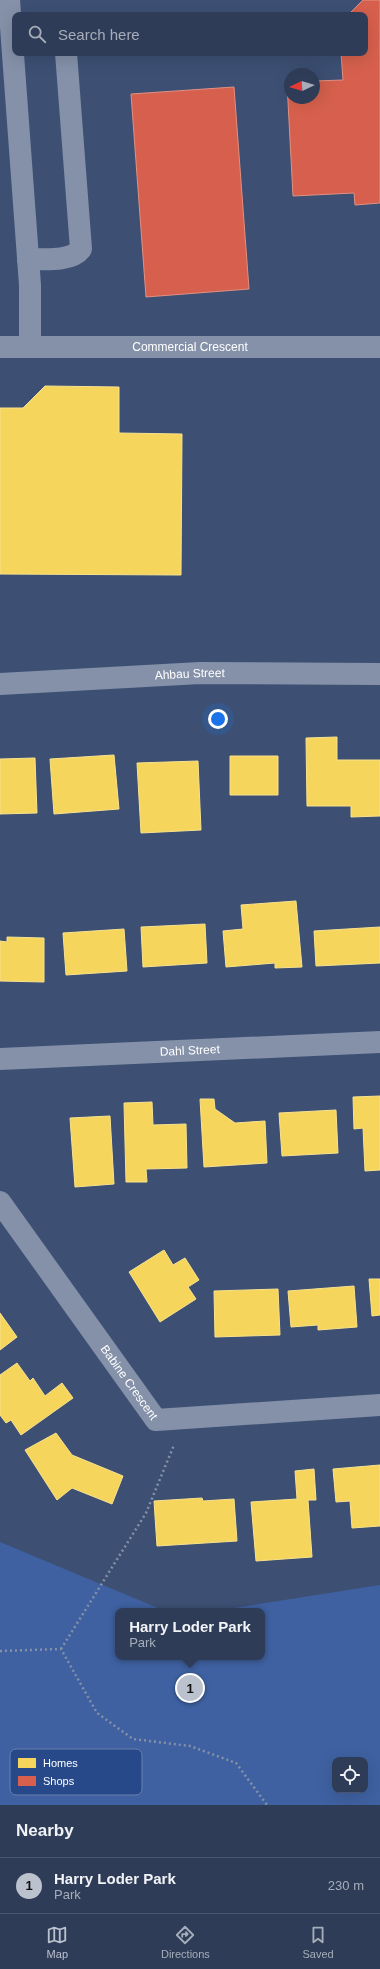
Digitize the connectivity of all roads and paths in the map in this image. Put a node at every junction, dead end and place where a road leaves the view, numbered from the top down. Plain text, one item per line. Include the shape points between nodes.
1 (10, 0) edge
2 (12, 15) edge
3 (15, 56) edge
4 (66, 56) edge
5 (28, 259) junction
6 (0, 347) edge
7 (30, 347) junction
8 (380, 347) edge
9 (380, 674) edge
10 (0, 684) edge
11 (380, 1042) edge
12 (0, 1059) edge
13 (0, 1202) edge
14 (380, 1405) edge
15 (185, 1418) junction
16 (61, 1649) junction
17 (0, 1651) edge
18 (267, 1805) edge

1 - 2 street
3 - 5 street
4 - 5 street via 81,249 77,255 69,257
5 - 7 street
6 - 7 street, Commercial Crescent
7 - 8 street, Commercial Crescent
9 - 10 street, Ahbau Street via 200,673
11 - 12 street, Dahl Street
13 - 15 street, Babine Crescent via 156,1420
14 - 15 street, Babine Crescent
15 - 16 path via 146,1513
16 - 17 path
16 - 18 path via 97,1713 133,1739 190,1746 236,1763

